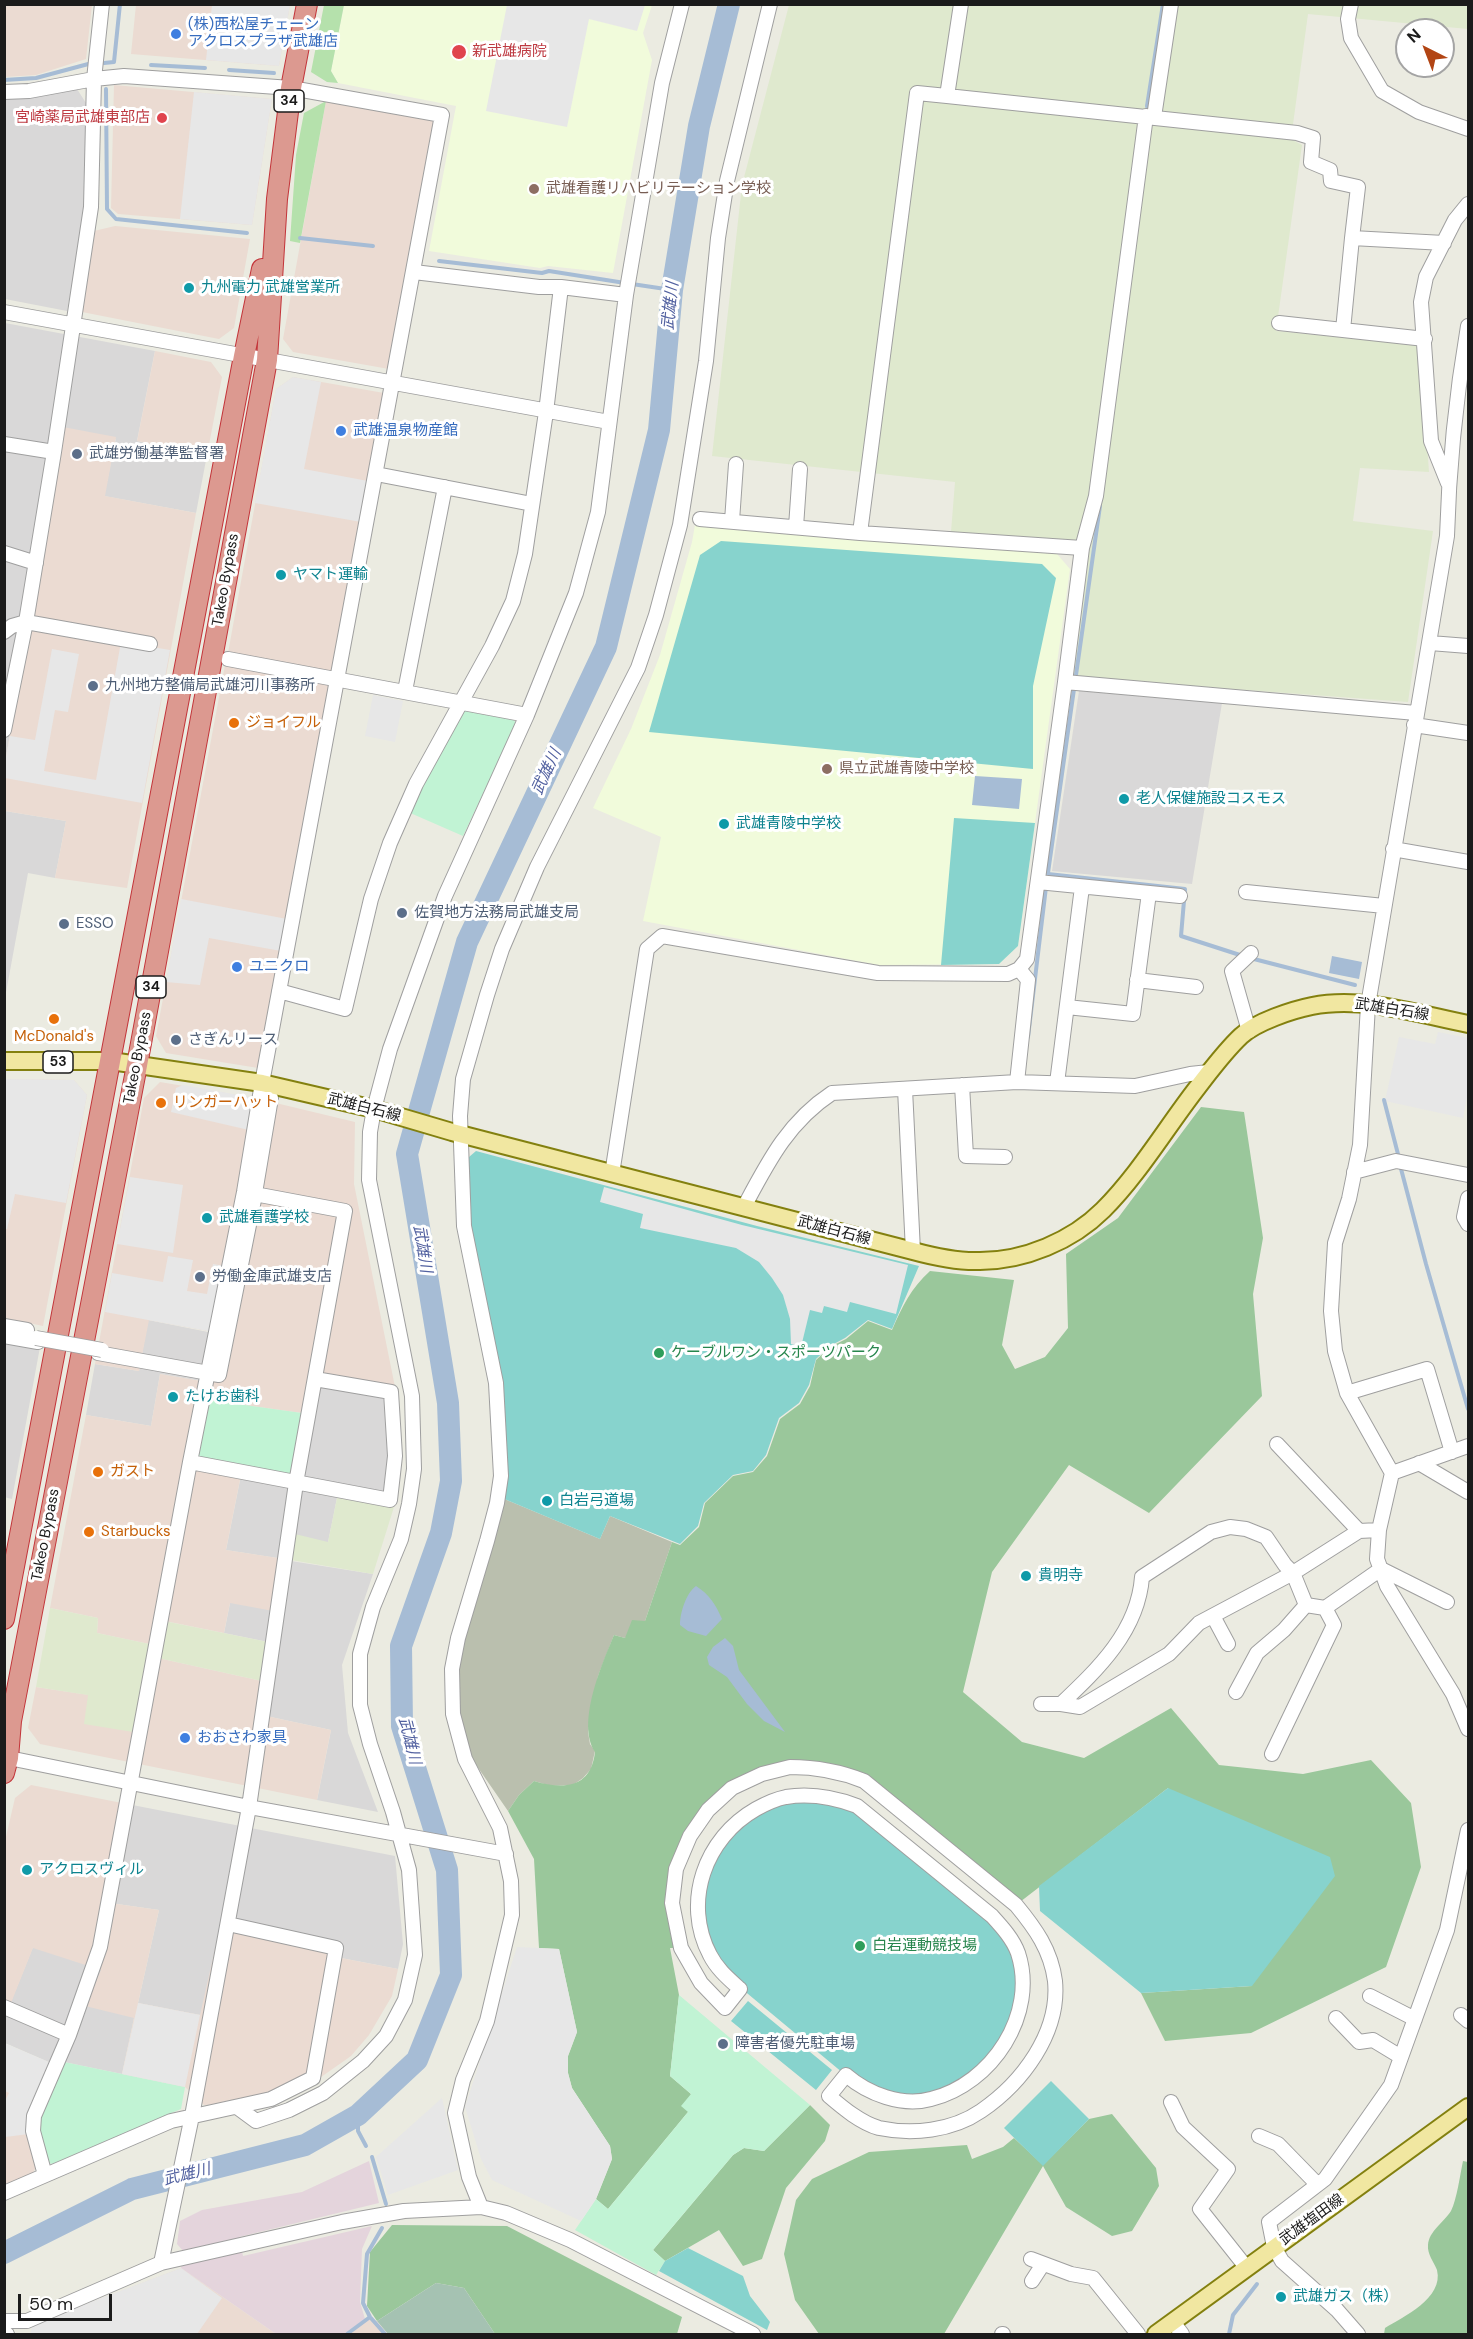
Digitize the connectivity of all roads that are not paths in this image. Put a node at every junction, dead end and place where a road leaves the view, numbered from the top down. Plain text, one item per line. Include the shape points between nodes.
1 (102, 4) edge
2 (307, 4) edge
3 (682, 4) edge
4 (770, 4) edge
5 (961, 4) edge
6 (1171, 4) edge
7 (1351, 4) edge
8 (94, 79) junction
9 (291, 88) junction
10 (4, 92) edge
11 (947, 96) junction
12 (1150, 116) junction
13 (1468, 129) edge
14 (277, 199) junction
15 (1468, 204) edge
16 (1352, 238) junction
17 (1444, 243) junction
18 (414, 272) junction
19 (561, 287) junction
20 (626, 295) junction
21 (4, 312) edge
22 (1279, 323) dead end
23 (73, 324) junction
24 (1468, 326) edge
25 (1343, 330) junction
26 (1425, 339) junction
27 (244, 356) junction
28 (267, 360) junction
29 (393, 382) junction
30 (546, 412) junction
31 (609, 422) junction
32 (4, 444) edge
33 (54, 452) junction
34 (736, 464) dead end
35 (800, 469) dead end
36 (376, 474) junction
37 (1449, 484) junction
38 (445, 487) junction
39 (532, 504) junction
40 (700, 519) dead end
41 (732, 521) junction
42 (796, 526) junction
43 (860, 533) junction
44 (1082, 548) junction
45 (4, 553) edge
46 (36, 563) junction
47 (26, 622) junction
48 (4, 632) edge
49 (1430, 643) junction
50 (150, 644) dead end
51 (1468, 646) edge
52 (228, 659) dead end
53 (338, 679) junction
54 (1065, 682) junction
55 (405, 691) junction
56 (462, 702) junction
57 (527, 715) junction
58 (1415, 719) junction
59 (4, 730) edge
60 (1468, 733) edge
61 (1393, 849) junction
62 (1468, 862) edge
63 (1044, 883) junction
64 (1082, 887) junction
65 (1246, 892) dead end
66 (1149, 893) junction
67 (1180, 896) dead end
68 (1384, 906) junction
69 (1247, 956) dead end
70 (1019, 969) junction
71 (1137, 980) junction
72 (1196, 987) dead end
73 (279, 992) junction
74 (1368, 1005) junction
75 (1067, 1007) junction
76 (1468, 1024) edge
77 (1249, 1031) junction
78 (4, 1061) edge
79 (111, 1061) junction
80 (137, 1065) junction
81 (1209, 1072) junction
82 (1017, 1082) junction
83 (262, 1083) junction
84 (1057, 1083) junction
85 (962, 1085) junction
86 (905, 1089) junction
87 (271, 1098) dead end
88 (375, 1109) junction
89 (456, 1133) junction
90 (1005, 1157) dead end
91 (1354, 1172) junction
92 (612, 1173) junction
93 (1468, 1175) edge
94 (251, 1193) junction
95 (1468, 1198) edge
96 (744, 1207) junction
97 (1468, 1224) edge
98 (913, 1251) junction
99 (4, 1326) edge
100 (4, 1336) edge
101 (33, 1337) junction
102 (117, 1348) dead end
103 (208, 1370) junction
104 (315, 1379) junction
105 (1347, 1393) junction
106 (1277, 1444) dead end
107 (1468, 1446) edge
108 (1452, 1452) junction
109 (190, 1462) junction
110 (1419, 1463) junction
111 (1392, 1473) junction
112 (296, 1483) junction
113 (1468, 1492) edge
114 (1379, 1530) junction
115 (1359, 1531) junction
116 (1381, 1569) junction
117 (1293, 1573) junction
118 (1447, 1602) dead end
119 (1306, 1605) junction
120 (1325, 1608) junction
121 (1213, 1616) junction
122 (4, 1618) edge
123 (1228, 1644) dead end
124 (1236, 1692) dead end
125 (1041, 1704) dead end
126 (1061, 1704) junction
127 (1468, 1730) edge
128 (1272, 1754) dead end
129 (6, 1763) edge
130 (131, 1782) junction
131 (249, 1807) junction
132 (1468, 1830) edge
133 (404, 1836) junction
134 (506, 1854) junction
135 (228, 1924) junction
136 (740, 1989) joint
137 (1370, 1996) dead end
138 (4, 2007) edge
139 (1336, 2018) dead end
140 (1415, 2019) junction
141 (69, 2034) junction
142 (1401, 2057) junction
143 (1171, 2102) dead end
144 (1468, 2107) edge
145 (237, 2108) junction
146 (190, 2122) junction
147 (1259, 2136) dead end
148 (45, 2175) junction
149 (1317, 2184) junction
150 (4, 2193) edge
151 (481, 2207) junction
152 (1274, 2247) junction
153 (161, 2263) junction
154 (1246, 2267) junction
155 (1032, 2280) dead end
156 (4, 2322) edge
157 (1177, 2328) edge
158 (753, 2334) edge
159 (1137, 2334) edge
160 (1156, 2334) edge
161 (1358, 2334) edge

1 - 8 street
2 - 9 highway, Takeo Bypass / 34
3 - 20 street via 662,83
4 - 89 street via 728,181 718,238 706,361 680,525 656,615 638,668 537,867 502,949 463,1079
5 - 11 street
6 - 12 street
7 - 13 street via 1351,38 1382,91 1419,112
8 - 9 street via 124,76
8 - 10 street
8 - 23 street via 91,207
9 - 14 highway, Takeo Bypass / 34
9 - 18 street via 442,115
11 - 12 street
11 - 43 street via 917,93
12 - 16 street via 1313,138 1311,162 1330,170 1331,181 1358,187
12 - 44 street via 1096,496
14 - 27 highway, Takeo Bypass / 34
14 - 28 highway, Takeo Bypass / 34
15 - 17 street
16 - 17 street
16 - 25 street
17 - 26 street via 1426,277 1421,302
18 - 19 street
18 - 29 street
19 - 20 street
19 - 30 street
20 - 31 street
21 - 23 street
22 - 25 street
23 - 27 street
23 - 33 street
24 - 37 street
25 - 26 street
26 - 37 street via 1431,441
27 - 28 street
27 - 79 highway, Takeo Bypass / 34
28 - 29 street
28 - 80 highway, Takeo Bypass / 34
29 - 30 street
29 - 36 street
30 - 31 street
30 - 39 street
31 - 57 street via 598,512 576,593
32 - 33 street
33 - 46 street
34 - 41 street
35 - 42 street
36 - 38 street
36 - 53 street
37 - 49 street via 1447,536
38 - 39 street
38 - 55 street
39 - 56 street via 513,601
40 - 41 street
41 - 42 street
42 - 43 street
43 - 44 street
44 - 54 street
45 - 46 street
46 - 47 street
47 - 48 street
47 - 50 street
47 - 59 street
49 - 51 street
49 - 58 street
52 - 53 street
53 - 55 street
53 - 73 street
54 - 58 street
54 - 63 street
55 - 56 street
56 - 57 street
56 - 73 street via 416,784 390,843 371,899 345,1009
57 - 88 street via 445,896 390,1049
58 - 60 street
58 - 61 street
61 - 62 street
61 - 68 street
63 - 64 street
63 - 70 street via 1027,959
64 - 66 street
64 - 75 street
65 - 68 street
66 - 67 street
66 - 71 street
68 - 74 street
69 - 77 street via 1232,971
70 - 82 street via 1028,980
70 - 92 street via 1008,974 878,973 662,936 647,949
71 - 72 street
71 - 75 street via 1133,1014
73 - 83 street
74 - 76 main road, 武雄白石線
74 - 77 main road, 武雄白石線 via 1337,1002 1310,1006
74 - 91 street via 1360,1146
75 - 84 street
77 - 81 main road, 武雄白石線
78 - 79 main road, 53
79 - 80 main road, 武雄白石線
79 - 122 highway, Takeo Bypass / 34
80 - 83 main road, 武雄白石線
80 - 129 highway, Takeo Bypass / 34
81 - 84 street via 1135,1086
81 - 98 main road, 武雄白石線 via 1114,1197 1070,1235 1043,1248 1001,1260 958,1260
82 - 84 street
82 - 85 street
83 - 88 main road, 武雄白石線
83 - 94 street
85 - 86 street
85 - 90 street via 966,1156
86 - 96 street via 832,1093 812,1106 776,1147
86 - 98 street
87 - 94 street
88 - 89 main road, 武雄白石線
88 - 133 street via 370,1132 369,1180 412,1396 414,1469 401,1539 373,1607 360,1654 360,1706
89 - 92 main road, 武雄白石線
89 - 134 street via 464,1226 496,1383 501,1476 488,1541 455,1653 453,1714 465,1759 500,1828
91 - 93 street via 1400,1161
91 - 105 street via 1335,1243 1331,1311 1335,1351
92 - 96 main road, 武雄白石線
94 - 103 street
94 - 104 street via 345,1211
95 - 97 street via 1464,1217
96 - 98 main road, 武雄白石線
99 - 101 street
100 - 101 street
101 - 103 street, bridge
102 - 103 street
103 - 109 street
104 - 112 street
104 - 112 street via 391,1392 395,1456 390,1500
105 - 108 street via 1427,1370
105 - 111 street
106 - 115 street
107 - 108 street
108 - 110 street
109 - 112 street
109 - 130 street
110 - 111 street
110 - 113 street
111 - 114 street
112 - 131 street
114 - 115 street
114 - 116 street via 1377,1559
115 - 117 street
116 - 118 street
116 - 120 street
116 - 127 street via 1387,1586 1453,1694
117 - 119 street
117 - 121 street
117 - 126 street via 1266,1537 1230,1527 1210,1532 1142,1577 1140,1599 1120,1639 1098,1669
119 - 120 street
119 - 124 street via 1257,1653
120 - 128 street via 1334,1625
121 - 123 street
121 - 126 street via 1199,1623 1169,1654 1080,1707
125 - 126 street
129 - 130 street
130 - 131 street
130 - 141 street via 100,1947
131 - 133 street
131 - 135 street
132 - 140 street via 1447,1930
133 - 134 street
133 - 145 street via 415,1955 405,2000 386,2036 363,2061 323,2093 256,2121
134 - 151 street via 512,1881 512,1915 487,2021 454,2114 469,2177
135 - 145 street via 336,1948 313,2078 271,2099
135 - 146 street
136 - 136 street via 725,2008 701,1983 681,1948 672,1903 676,1869 690,1836 708,1810 732,1788 790,1767 815,1767 864,1781 1016,1905 1036,1929 1048,1952 1055,1982 1051,2026 1033,2059 981,2112 953,2124 917,2132 877,2127 849,2112 829,2096 846,2075 861,2088 904,2100 930,2100 969,2081 1002,2047 1012,2030 1020,2012 1022,1974 1018,1952 992,1916 857,1806 834,1797 810,1795 783,1797 745,1815 714,1847 704,1867 698,1907 703,1940 717,1966
137 - 140 street
138 - 141 street
139 - 142 street via 1359,2042 1373,2040
140 - 142 street
141 - 148 street via 34,2116 33,2131
142 - 149 street via 1391,2085 1325,2179
143 - 154 street via 1183,2127 1228,2169 1200,2209
144 - 152 main road, 武雄塩田線
145 - 146 street
146 - 148 street via 171,2121
146 - 153 street
147 - 149 street via 1278,2144
148 - 150 street
149 - 152 street via 1269,2222
151 - 153 street via 404,2211
151 - 158 street via 506,2213 570,2240
152 - 154 main road, 武雄塩田線
152 - 161 street via 1282,2261
153 - 156 street via 27,2322
154 - 157 main road, 武雄塩田線
155 - 159 street via 1037,2262 1093,2278
157 - 160 main road, 武雄塩田線

